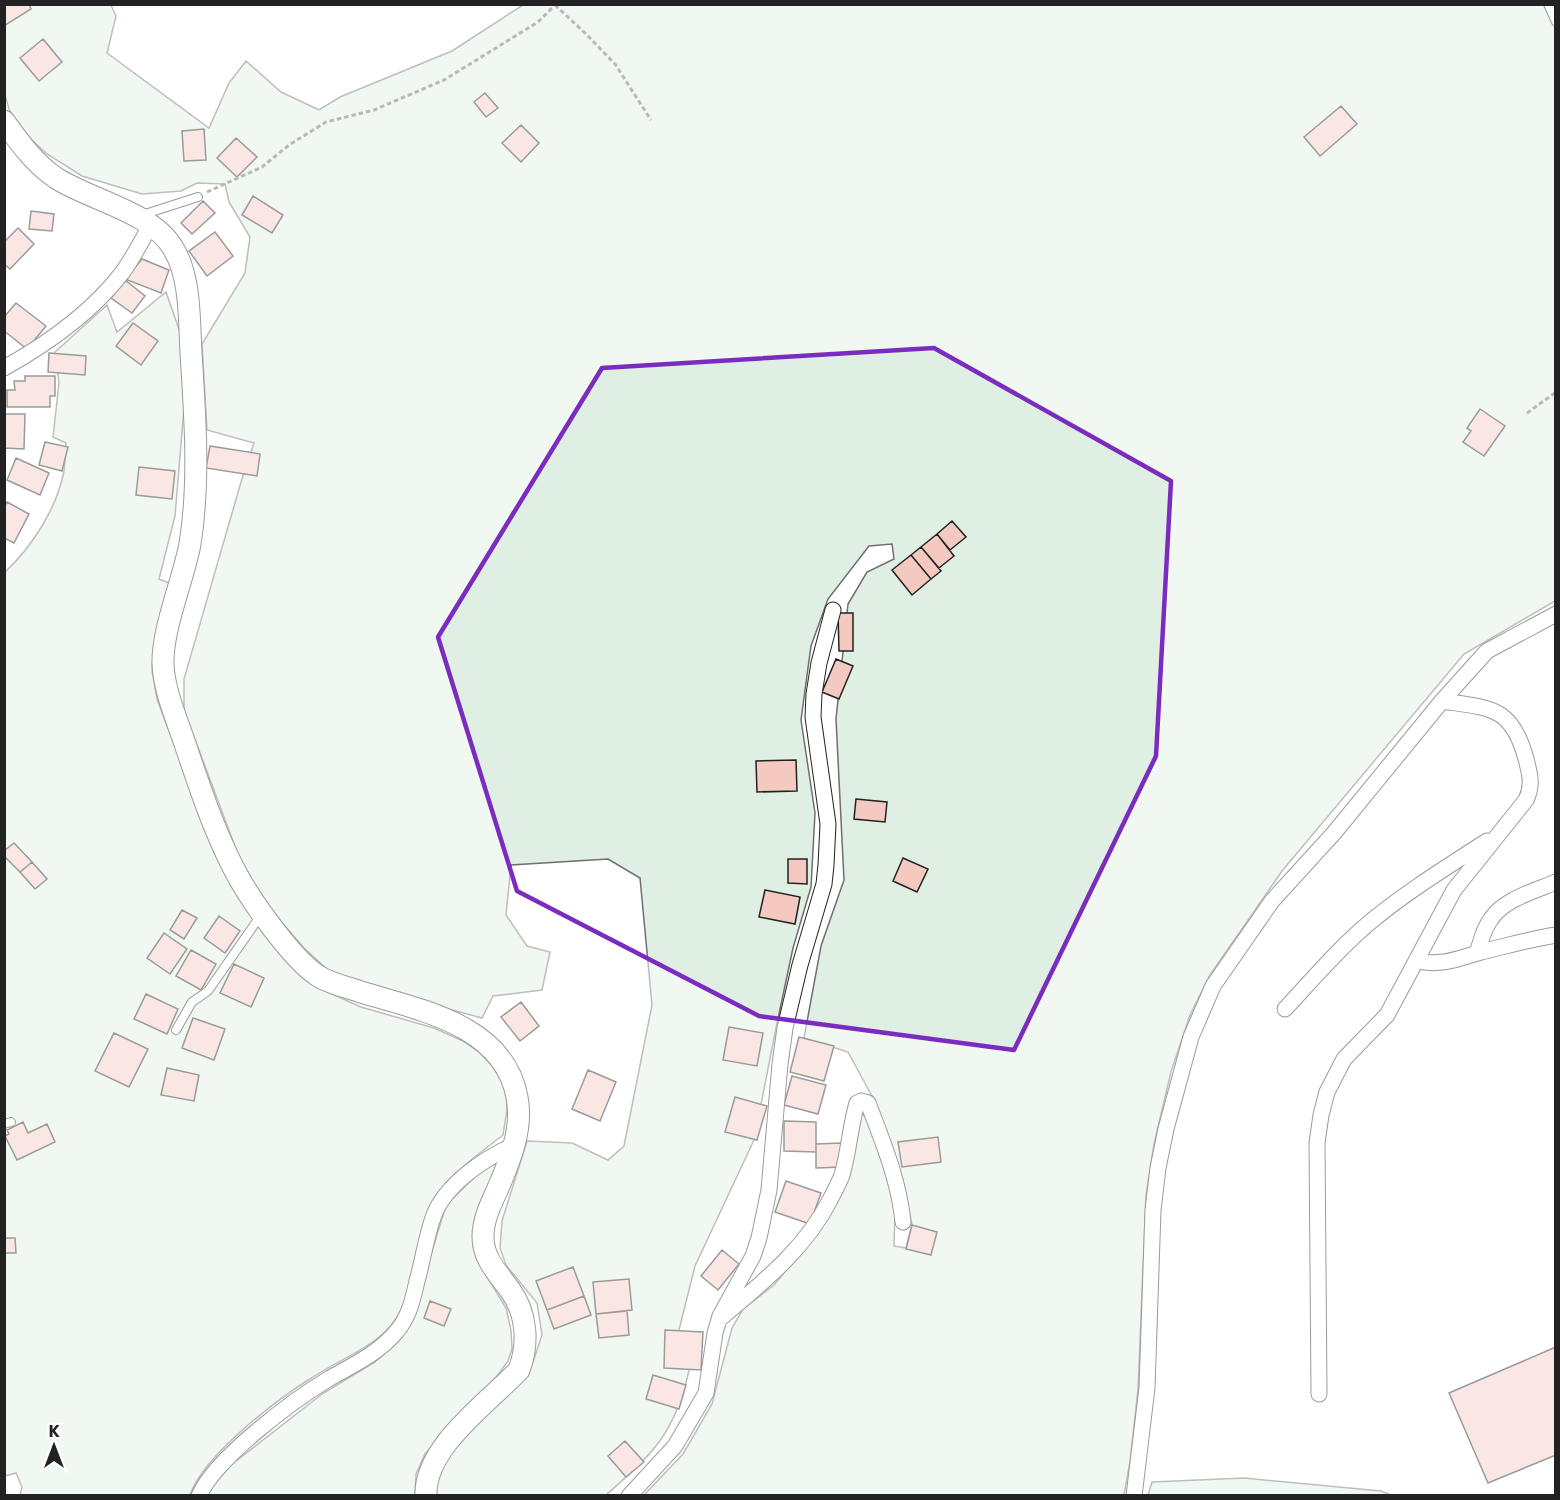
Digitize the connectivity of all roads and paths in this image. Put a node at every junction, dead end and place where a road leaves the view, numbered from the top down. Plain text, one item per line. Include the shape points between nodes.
1 (1548, 4) edge
2 (555, 5) edge
3 (1556, 22) edge
4 (651, 120) dead end
5 (4, 121) edge
6 (198, 197) joint
7 (144, 221) junction
8 (4, 368) edge
9 (1556, 392) edge
10 (1527, 413) dead end
11 (833, 610) dead end
12 (1556, 614) edge
13 (1442, 701) junction
14 (1499, 834) junction
15 (1556, 882) edge
16 (263, 913) junction
17 (1556, 935) edge
18 (1477, 953) junction
19 (1416, 961) junction
20 (1286, 1010) dead end
21 (176, 1030) dead end
22 (514, 1145) junction
23 (903, 1222) dead end
24 (719, 1319) junction
25 (1319, 1394) dead end
26 (199, 1496) edge
27 (426, 1496) edge
28 (629, 1496) edge
29 (1134, 1496) edge

1 - 3 lane
2 - 4 path via 615,64
2 - 6 path via 537,22 444,80 374,110 327,122 262,167
5 - 7 street via 47,171 73,188
6 - 7 lane
7 - 8 street via 123,272 90,307 63,331
7 - 16 street via 171,244 183,271 196,443 190,538 163,664 167,688 208,810 234,868
9 - 10 path
11 - 24 street via 813,706 828,824 824,884 785,1028 769,1191 759,1238
12 - 13 street via 1486,651
13 - 14 street via 1488,709 1508,720 1521,739 1530,793
13 - 29 street via 1334,833 1272,901 1212,986 1191,1037 1158,1168 1147,1388
14 - 19 street via 1454,891
14 - 20 street via 1368,924
15 - 18 street via 1501,909 1491,918
16 - 21 lane via 208,991 192,1002
16 - 22 street via 293,952 320,977 431,1014 486,1042 499,1055 514,1083 519,1116
17 - 18 street
18 - 19 street via 1441,964
19 - 25 street via 1387,1015 1339,1066 1321,1116 1317,1176
22 - 26 street via 487,1158 441,1202 412,1304 396,1333 252,1435 219,1468
22 - 27 street via 488,1208 483,1238 488,1259 522,1314 524,1358 519,1370 448,1440 435,1458
23 - 24 street via 901,1197 893,1173 868,1103 861,1101 853,1117 841,1178 810,1235
24 - 28 street via 706,1393 675,1446

